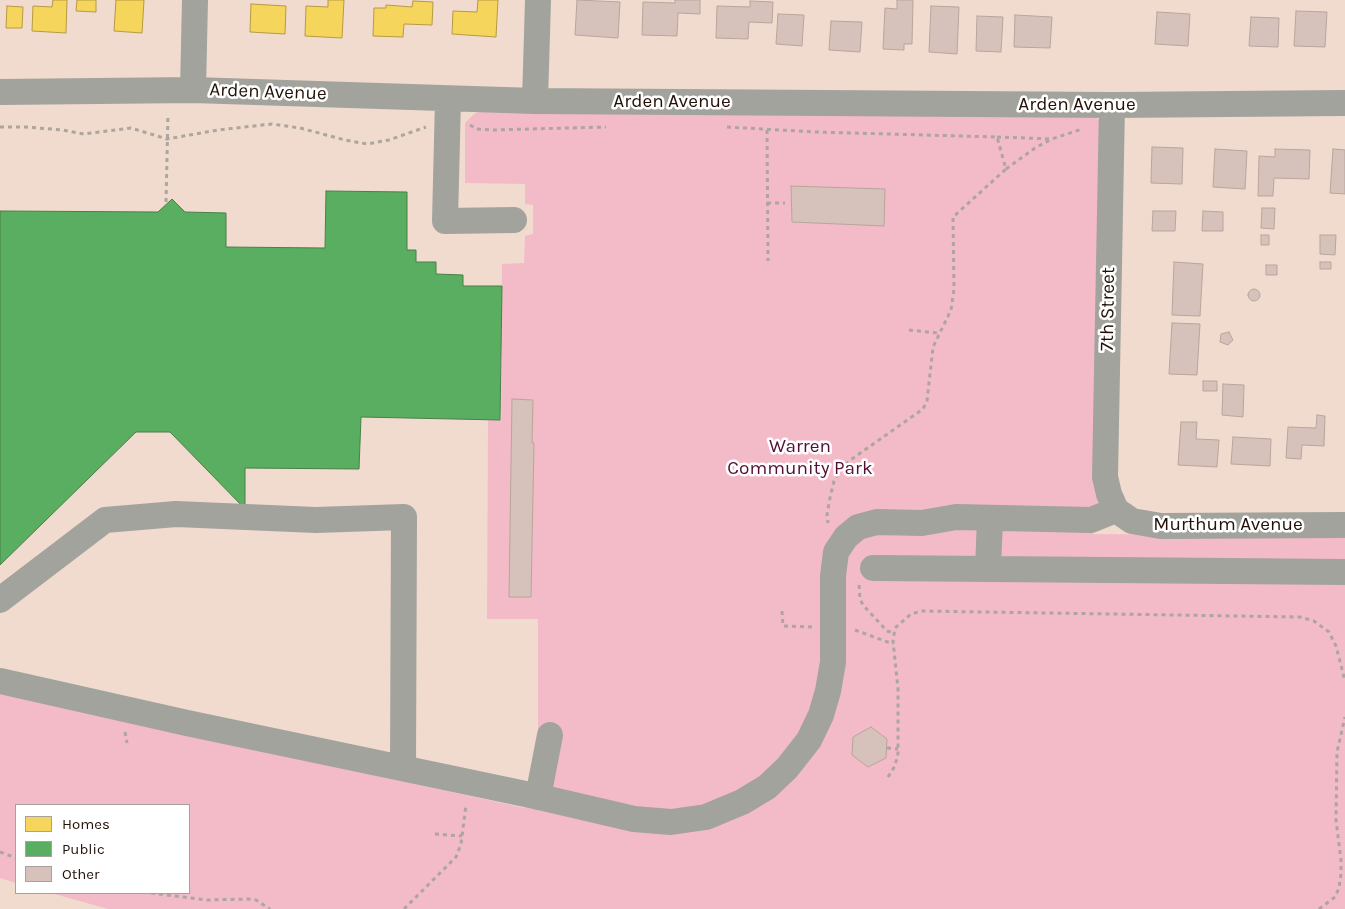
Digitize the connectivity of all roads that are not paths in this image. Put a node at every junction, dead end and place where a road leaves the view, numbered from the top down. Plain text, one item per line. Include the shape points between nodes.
1 (196, 0) edge
2 (538, 0) edge
3 (193, 90) junction
4 (0, 92) edge
5 (535, 101) junction
6 (1345, 103) edge
7 (1112, 105) junction
8 (448, 111) junction
9 (514, 220) dead end
10 (1116, 510) junction
11 (990, 518) junction
12 (1345, 526) edge
13 (988, 569) junction
14 (1345, 572) edge
15 (866, 575) road end
16 (0, 600) edge
17 (0, 681) edge
18 (550, 734) dead end
19 (404, 768) junction
20 (538, 797) junction

1 - 3 street
2 - 5 street
3 - 4 street, Arden Avenue
3 - 8 street, Arden Avenue
5 - 7 street, Arden Avenue
5 - 8 street, Arden Avenue
6 - 7 street, Arden Avenue
7 - 10 street, 7th Street via 1105,477
8 - 9 street via 445,220
10 - 11 street via 1091,520
10 - 12 street, Murthum Avenue via 1132,521 1161,526
11 - 13 street
11 - 20 street via 956,517 922,523 877,522 858,527 843,540 836,552 833,576 833,662 828,691 809,740 767,787 706,818 670,822 634,819
13 - 14 street
13 - 15 street
16 - 19 street via 105,520 176,514 316,520 404,517
17 - 19 street
18 - 20 street
19 - 20 street

